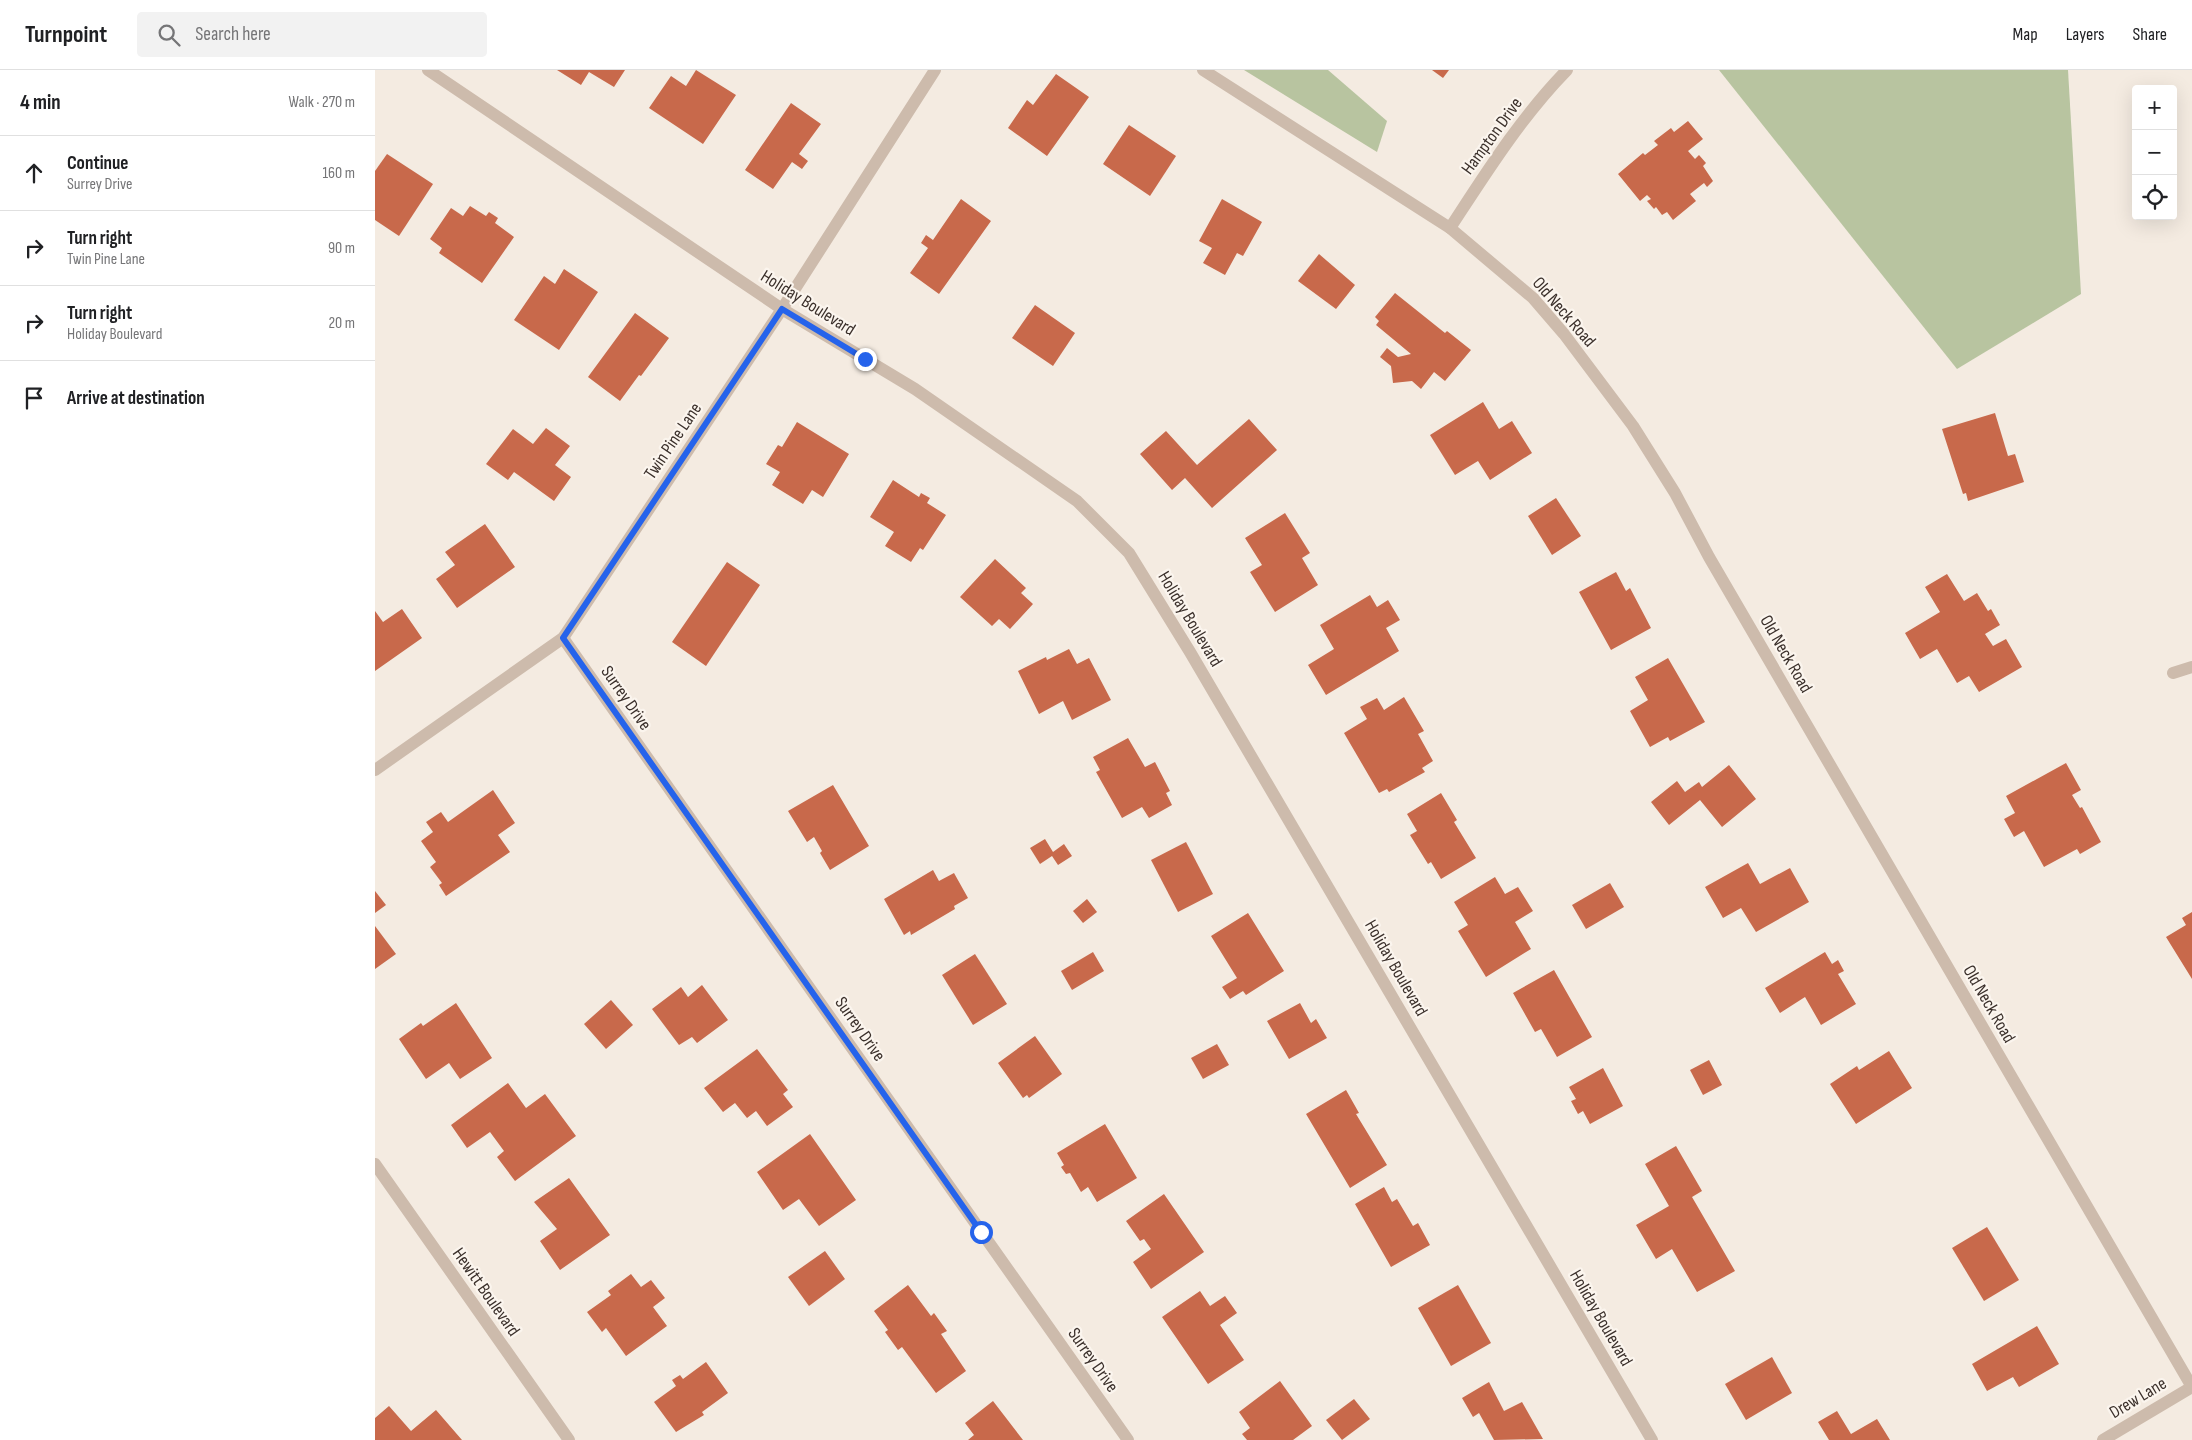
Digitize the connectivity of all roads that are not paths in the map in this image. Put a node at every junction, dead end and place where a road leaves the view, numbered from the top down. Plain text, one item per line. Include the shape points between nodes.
1 (428, 70) edge
2 (935, 70) edge
3 (1203, 70) edge
4 (1567, 70) edge
5 (1451, 228) junction
6 (782, 309) junction
7 (563, 638) junction
8 (2192, 667) edge
9 (2173, 673) dead end
10 (375, 770) edge
11 (375, 1164) edge
12 (2192, 1387) edge
13 (569, 1440) edge
14 (1128, 1440) edge
15 (1652, 1440) edge
16 (2103, 1440) edge

1 - 6 street, Holiday Boulevard
2 - 6 street, Twin Pine Lane
3 - 5 street, Old Neck Road
4 - 5 street, Hampton Drive via 1496,156
5 - 12 street, Old Neck Road via 1533,298 1564,334 1638,434
6 - 7 street, Twin Pine Lane
6 - 15 street, Holiday Boulevard via 915,389 1018,458 1077,501 1129,553
7 - 10 street, Twin Pine Lane
7 - 14 street, Surrey Drive
8 - 9 street
11 - 13 street, Hewitt Boulevard
12 - 16 street, Drew Lane

